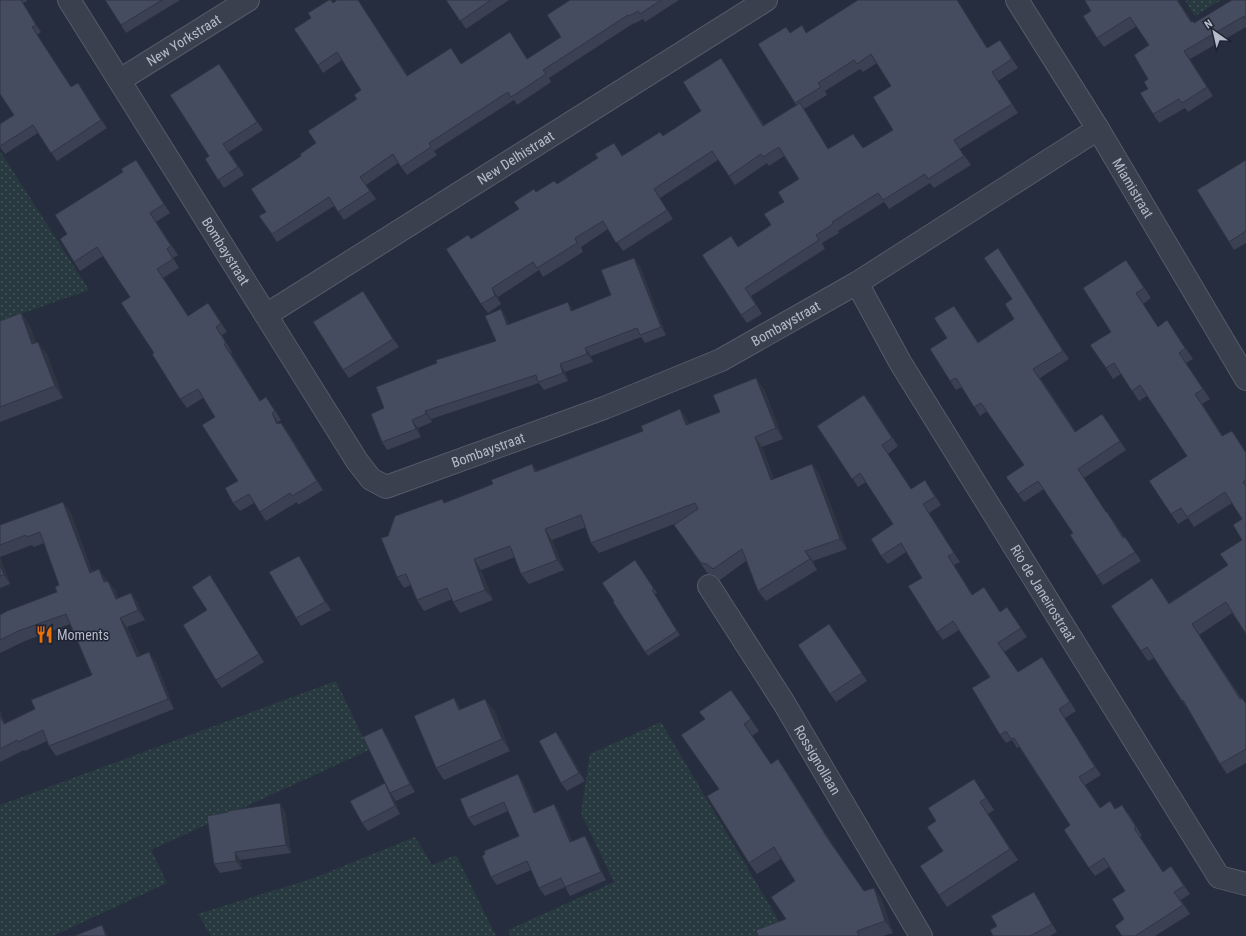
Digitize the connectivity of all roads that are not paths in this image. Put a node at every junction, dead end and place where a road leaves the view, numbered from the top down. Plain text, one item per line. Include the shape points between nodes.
1 (69, 0) edge
2 (248, 0) edge
3 (766, 0) edge
4 (1017, 0) edge
5 (120, 80) junction
6 (1098, 128) junction
7 (857, 283) junction
8 (266, 315) junction
9 (1246, 379) edge
10 (709, 586) dead end
11 (1246, 884) edge
12 (921, 936) edge

1 - 5 street, Bombaystraat
2 - 5 street, New Yorkstraat
3 - 8 street, New Delhistraat
4 - 6 street, Miamistraat
5 - 8 street, Bombaystraat
6 - 7 street, Bombaystraat
6 - 9 street, Miamistraat
7 - 8 street, Bombaystraat via 721,360 604,408 386,487 371,479 357,461
7 - 11 street, Rio de Janeirostraat via 900,362 1219,877
10 - 12 street, Rossignollaan via 784,703

